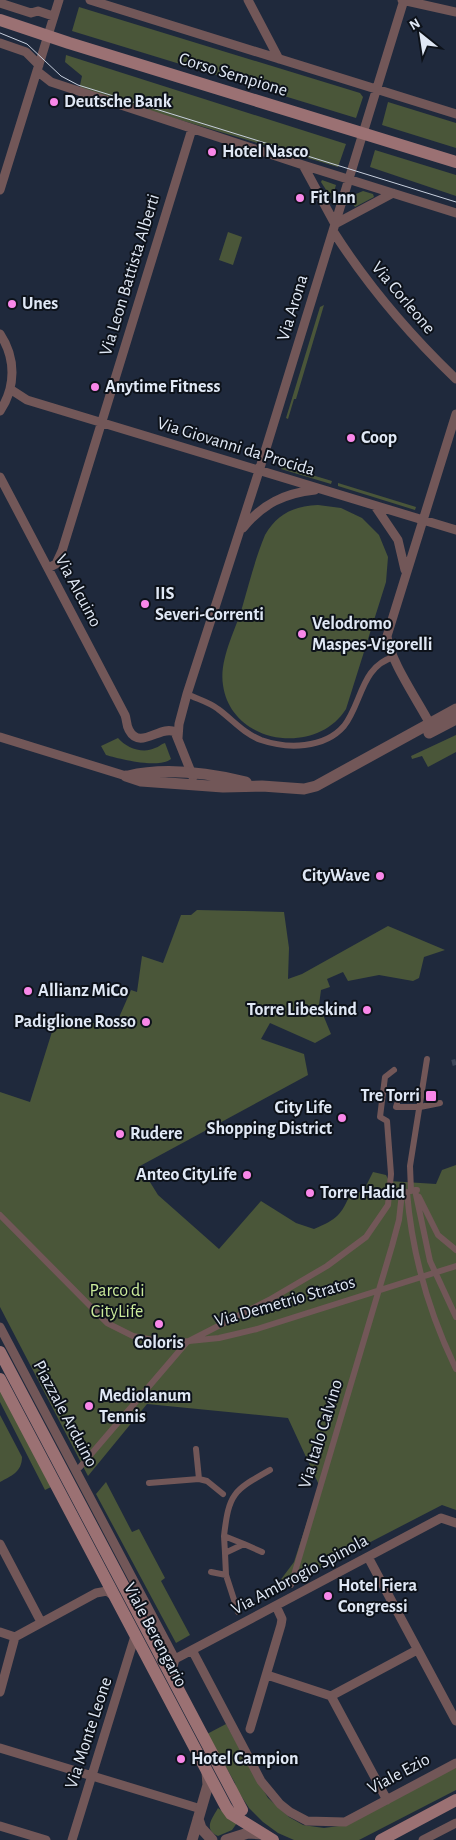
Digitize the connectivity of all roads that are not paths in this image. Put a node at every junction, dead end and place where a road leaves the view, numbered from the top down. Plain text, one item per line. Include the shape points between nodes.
1 (59, 0) edge
2 (90, 0) edge
3 (248, 0) edge
4 (403, 0) edge
5 (0, 3) edge
6 (456, 12) edge
7 (54, 16) junction
8 (0, 20) edge
9 (47, 36) junction
10 (0, 43) edge
11 (279, 59) junction
12 (38, 68) junction
13 (376, 90) junction
14 (456, 114) edge
15 (192, 129) junction
16 (364, 133) junction
17 (456, 162) edge
18 (303, 165) junction
19 (349, 179) junction
20 (0, 190) edge
21 (392, 193) junction
22 (456, 213) edge
23 (334, 228) junction
24 (0, 334) edge
25 (456, 379) edge
26 (10, 389) junction
27 (0, 411) edge
28 (456, 414) edge
29 (102, 423) junction
30 (259, 470) junction
31 (0, 477) edge
32 (320, 489) junction
33 (375, 506) junction
34 (422, 520) junction
35 (456, 530) edge
36 (238, 535) junction
37 (48, 568) junction
38 (406, 572) junction
39 (394, 657) junction
40 (187, 694) junction
41 (456, 709) edge
42 (456, 718) edge
43 (430, 724) junction
44 (0, 737) edge
45 (178, 738) junction
46 (380, 751) junction
47 (126, 776) joint
48 (194, 779) junction
49 (427, 1059) dead end
50 (394, 1070) dead end
51 (440, 1103) dead end
52 (397, 1104) dead end
53 (420, 1107) junction
54 (413, 1192) junction
55 (0, 1215) edge
56 (456, 1250) edge
57 (456, 1266) edge
58 (438, 1272) junction
59 (418, 1278) junction
60 (378, 1290) junction
61 (456, 1318) edge
62 (0, 1327) edge
63 (187, 1342) junction
64 (0, 1352) edge
65 (455, 1365) edge
66 (0, 1380) edge
67 (48, 1441) junction
68 (196, 1449) dead end
69 (80, 1467) dead end
70 (270, 1470) dead end
71 (199, 1479) junction
72 (68, 1480) joint
73 (149, 1484) dead end
74 (86, 1491) joint
75 (223, 1494) junction
76 (233, 1495) junction
77 (227, 1508) junction
78 (456, 1523) edge
79 (224, 1536) junction
80 (0, 1544) edge
81 (244, 1544) junction
82 (262, 1552) dead end
83 (225, 1553) junction
84 (368, 1557) junction
85 (211, 1572) dead end
86 (226, 1575) junction
87 (291, 1585) dead end
88 (115, 1598) junction
89 (276, 1606) junction
90 (238, 1612) dead end
91 (41, 1622) junction
92 (0, 1632) edge
93 (135, 1636) junction
94 (15, 1637) junction
95 (192, 1650) junction
96 (417, 1650) junction
97 (175, 1659) junction
98 (170, 1674) junction
99 (267, 1675) junction
100 (0, 1692) edge
101 (331, 1696) junction
102 (456, 1721) edge
103 (250, 1729) dead end
104 (0, 1748) edge
105 (456, 1763) edge
106 (206, 1770) junction
107 (92, 1775) junction
108 (222, 1800) junction
109 (387, 1800) junction
110 (456, 1800) edge
111 (200, 1814) junction
112 (245, 1816) junction
113 (358, 1816) joint
114 (456, 1822) edge
115 (0, 1826) edge
116 (268, 1837) edge
117 (231, 1838) edge
118 (46, 1840) edge
119 (72, 1840) edge
120 (192, 1840) edge
121 (212, 1840) edge
122 (381, 1840) edge
123 (423, 1840) edge

1 - 7 street
2 - 11 street, Corso Sempione
3 - 11 street
4 - 6 street
4 - 13 street, Via Arona
5 - 7 street
7 - 9 street
8 - 9 main road, Corso Sempione
9 - 12 street
9 - 16 main road, Corso Sempione
10 - 12 street via 26,52
11 - 13 street, Corso Sempione
12 - 15 street via 51,82
12 - 20 street
13 - 14 street, Corso Sempione
13 - 16 street, Via Arona
15 - 18 street
15 - 29 street, Via Leon Battista Alberti
16 - 17 main road, Corso Sempione
16 - 19 street, Via Arona
18 - 19 street
18 - 23 street
19 - 21 street
19 - 23 street, Via Arona
21 - 22 street
21 - 23 street
23 - 25 street, Via Corleone via 380,298 422,347
23 - 30 street, Via Arona
24 - 26 street via 11,360
26 - 27 street
26 - 29 street, Via Giovanni da Procida via 27,400
28 - 34 street
29 - 30 street, Via Giovanni da Procida
29 - 37 street, Via Leon Battista Alberti via 61,555 56,564
30 - 32 street, Via Giovanni da Procida
30 - 36 street, Via Arona
31 - 37 street, Via Alcuino
32 - 33 street, Via Giovanni da Procida
32 - 36 street, Via Arona via 296,492 278,499 252,517
33 - 34 street, Via Giovanni da Procida
33 - 38 street via 398,540
34 - 35 street, Via Giovanni da Procida
34 - 38 street
36 - 40 street, Via Arona
37 - 45 street, Via Alcuino via 130,732 140,738 169,730
38 - 39 street via 387,636
39 - 40 street via 384,660 366,678 344,726 307,745 293,746 260,739 238,727 212,705
39 - 43 street
40 - 45 street, Via Arona
41 - 43 street
42 - 46 street via 418,738
43 - 46 street
44 - 47 street
45 - 48 street
46 - 48 street via 316,786 304,789 223,787
47 - 48 street via 141,781
49 - 53 street
50 - 63 street via 385,1077 380,1117 387,1121 392,1174 388,1205 366,1237 327,1266
51 - 53 street
52 - 53 street via 396,1108
53 - 54 street via 410,1166
54 - 56 street via 438,1235
54 - 58 street via 430,1261
54 - 59 street
54 - 60 street, Via Italo Calvino via 402,1193 399,1220
55 - 63 street, Via Demetrio Stratos via 107,1323 148,1340
57 - 58 street
58 - 59 street, Via Demetrio Stratos
58 - 61 street
59 - 60 street, Via Demetrio Stratos
59 - 65 street
60 - 63 street, Via Demetrio Stratos via 257,1329
60 - 87 street, Via Italo Calvino
62 - 74 street, Piazzale Arduino
63 - 69 street
64 - 67 main road, Piazzale Arduino
66 - 67 main road via 11,1386 34,1430
66 - 88 main road, Viale Berengario
67 - 72 main road, Piazzale Arduino
68 - 71 street
70 - 76 street
71 - 73 street
71 - 75 street via 214,1485
72 - 98 main road, Viale Berengario
74 - 97 street, Viale Berengario
75 - 76 street
75 - 77 street
76 - 77 street
77 - 79 street
78 - 84 street, Via Ambrogio Spinola via 441,1518
79 - 81 street
79 - 83 street
80 - 91 street
81 - 82 street
81 - 83 street
83 - 86 street
84 - 89 street, Via Ambrogio Spinola
84 - 96 street
85 - 86 street
86 - 90 street
88 - 91 street via 107,1591 98,1592
88 - 93 main road, Viale Berengario
89 - 95 street, Via Ambrogio Spinola
89 - 99 street via 282,1619
91 - 94 street
92 - 94 street
93 - 106 main road, Viale Berengario
93 - 107 street, Via Monte Leone
94 - 100 street
95 - 97 street, Via Ambrogio Spinola
95 - 113 street, Viale Berengario via 270,1794 290,1812 307,1821 345,1822
96 - 101 street
96 - 102 street
97 - 98 street, Viale Berengario
98 - 112 main road, Viale Berengario
99 - 101 street
99 - 103 street
101 - 109 street
104 - 107 street
105 - 109 street, Viale Ezio
106 - 108 main road, Viale Berengario
106 - 111 street via 208,1783
107 - 111 street
107 - 119 street, Via Monte Leone
108 - 111 street via 213,1800
108 - 112 main road via 232,1802
109 - 113 street, Viale Ezio
110 - 122 main road
111 - 120 street
111 - 121 street via 201,1828
112 - 116 main road
112 - 117 street
114 - 123 street
115 - 118 street
116 - 117 street via 248,1833

